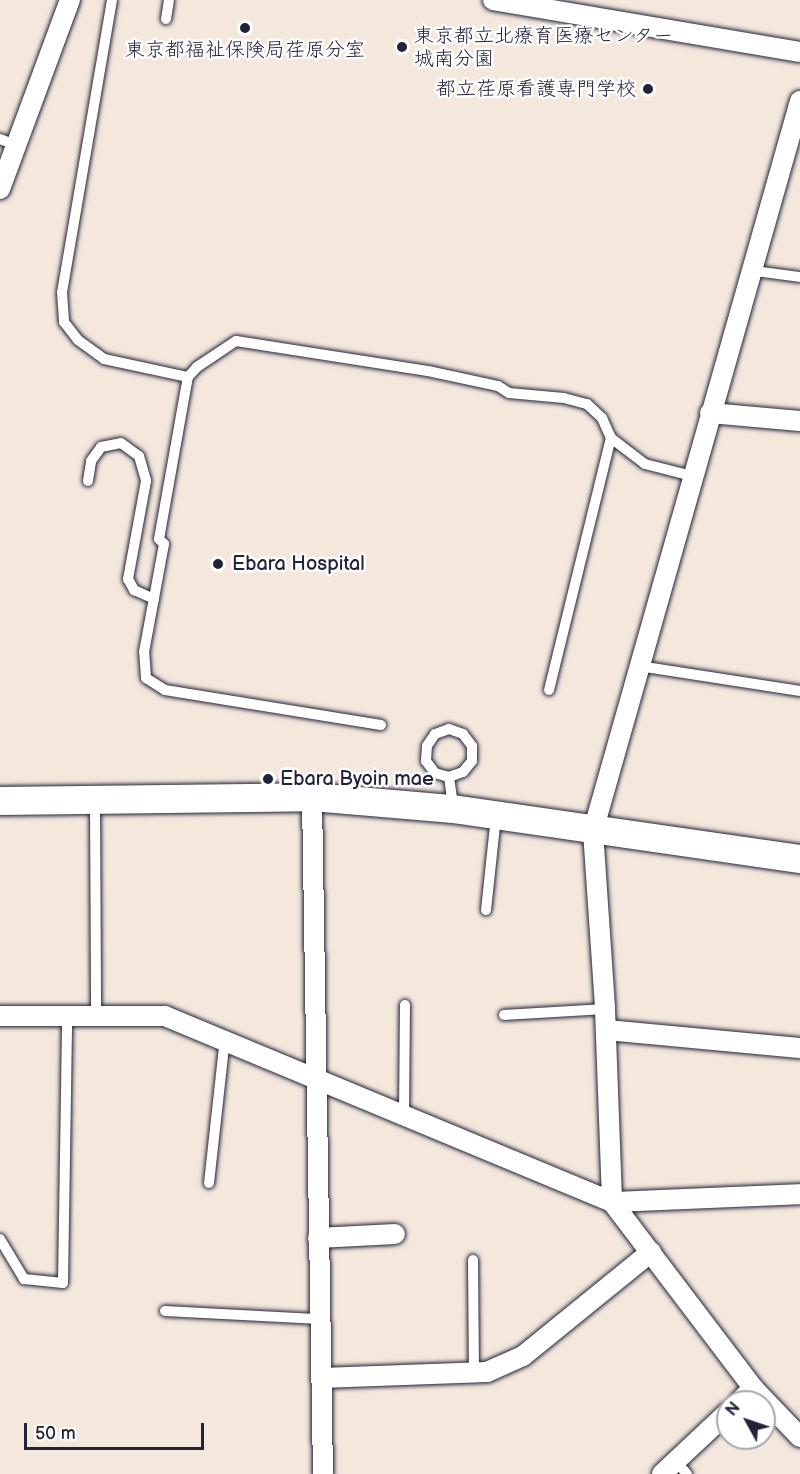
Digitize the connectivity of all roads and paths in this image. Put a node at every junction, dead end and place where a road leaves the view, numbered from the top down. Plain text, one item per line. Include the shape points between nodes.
1 (70, 0) edge
2 (112, 0) edge
3 (169, 0) edge
4 (493, 0) edge
5 (166, 19) dead end
6 (800, 52) edge
7 (800, 101) edge
8 (8, 142) edge
9 (0, 189) edge
10 (755, 271) junction
11 (800, 277) edge
12 (188, 377) junction
13 (710, 413) junction
14 (800, 421) edge
15 (611, 438) junction
16 (692, 476) junction
17 (88, 481) dead end
18 (154, 599) junction
19 (639, 666) junction
20 (549, 690) dead end
21 (800, 691) edge
22 (381, 724) dead end
23 (449, 777) junction
24 (312, 797) junction
25 (0, 801) edge
26 (95, 802) junction
27 (453, 809) junction
28 (496, 815) junction
29 (593, 831) junction
30 (800, 859) edge
31 (486, 910) dead end
32 (405, 1005) dead end
33 (605, 1009) junction
34 (96, 1013) junction
35 (67, 1014) junction
36 (0, 1016) edge
37 (504, 1016) dead end
38 (606, 1030) junction
39 (225, 1039) junction
40 (800, 1048) edge
41 (316, 1082) junction
42 (404, 1117) junction
43 (209, 1183) dead end
44 (800, 1194) edge
45 (612, 1202) junction
46 (394, 1234) dead end
47 (318, 1238) junction
48 (0, 1239) edge
49 (651, 1252) junction
50 (473, 1260) dead end
51 (165, 1311) dead end
52 (320, 1319) junction
53 (474, 1372) junction
54 (321, 1378) junction
55 (753, 1388) joint
56 (716, 1425) edge
57 (800, 1437) edge
58 (675, 1470) edge
59 (323, 1474) edge

1 - 8 street
2 - 12 lane via 62,292 64,322 78,340 104,359
3 - 5 lane
4 - 6 street
7 - 10 street
8 - 9 street
10 - 11 lane
10 - 13 street
12 - 15 lane via 225,345 236,341 428,371 498,386 509,393 586,404 602,418
12 - 18 lane via 159,540 164,544
13 - 14 street
13 - 16 street
15 - 16 lane via 645,464
15 - 20 lane
16 - 19 street
17 - 18 lane via 91,461 101,447 121,443 140,456 146,481 128,579 134,590
18 - 22 lane via 144,669 153,686
19 - 21 lane
19 - 29 street
23 - 23 lane via 463,772 472,761 472,746 463,734 449,729 431,740 426,761 435,773
23 - 27 lane
24 - 26 street
24 - 27 street
24 - 41 street
25 - 26 street
26 - 34 lane
27 - 28 street
28 - 29 street
28 - 31 lane
29 - 30 street
29 - 33 street
32 - 42 lane
33 - 37 lane
33 - 38 street
34 - 35 street
34 - 39 street via 165,1016
35 - 36 street
35 - 48 lane via 63,1283 24,1279
38 - 40 street
38 - 45 street
39 - 41 street
39 - 43 lane
41 - 42 street
41 - 47 street
42 - 45 street
44 - 45 street
45 - 49 street
46 - 47 street
47 - 52 street
49 - 53 street via 523,1356 487,1372
49 - 55 street
50 - 53 lane
51 - 52 lane
52 - 54 street
53 - 54 street
54 - 59 street
55 - 57 street
56 - 58 street

